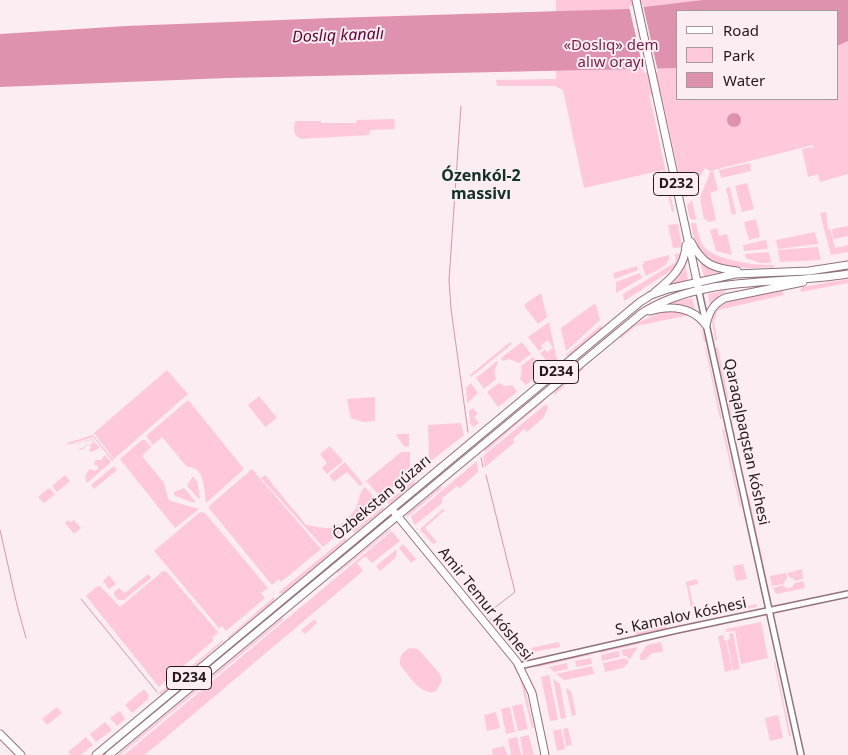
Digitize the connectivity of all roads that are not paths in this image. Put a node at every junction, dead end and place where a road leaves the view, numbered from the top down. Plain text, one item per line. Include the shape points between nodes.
1 (636, 0) edge
2 (687, 235) junction
3 (848, 265) edge
4 (747, 272) junction
5 (848, 274) edge
6 (824, 278) junction
7 (697, 283) junction
8 (699, 292) junction
9 (651, 295) junction
10 (642, 313) junction
11 (706, 325) junction
12 (391, 509) junction
13 (397, 516) junction
14 (848, 594) edge
15 (768, 611) junction
16 (519, 666) junction
17 (0, 734) edge
18 (21, 755) edge
19 (96, 755) edge
20 (109, 755) edge
21 (546, 755) edge
22 (801, 755) edge

1 - 2 main road, Qaraqalpaqstan kóshesi / D232
2 - 4 main road via 696,252 708,264
2 - 7 main road, Qaraqalpaqstan kóshesi / D232
2 - 9 main road via 681,268
3 - 4 main road, D234
4 - 7 main road, D234
5 - 6 main road, D234
6 - 8 main road, D234 via 740,283
6 - 11 main road via 725,298 714,305
7 - 8 main road, Qaraqalpaqstan kóshesi / D232
7 - 9 main road, Ózbekstan gúzarı / D234
8 - 10 main road, Ózbekstan gúzarı / D234 via 671,298
8 - 11 street, Qaraqalpaqstan kóshesi
9 - 12 main road, Ózbekstan gúzarı / D234
10 - 11 main road via 679,308 696,314
10 - 13 main road, Ózbekstan gúzarı / D234
11 - 15 street, Qaraqalpaqstan kóshesi
12 - 13 main road, Amir Temur kóshesi
12 - 19 main road, Ózbekstan gúzarı / D234
13 - 16 main road, Amir Temur kóshesi
13 - 20 main road, Ózbekstan gúzarı / D234
14 - 15 street, S. Kamalov kóshesi
15 - 16 street, S. Kamalov kóshesi
15 - 22 street, Qaraqalpaqstan kóshesi
16 - 21 main road, Amir Temur kóshesi via 532,694
17 - 18 main road

